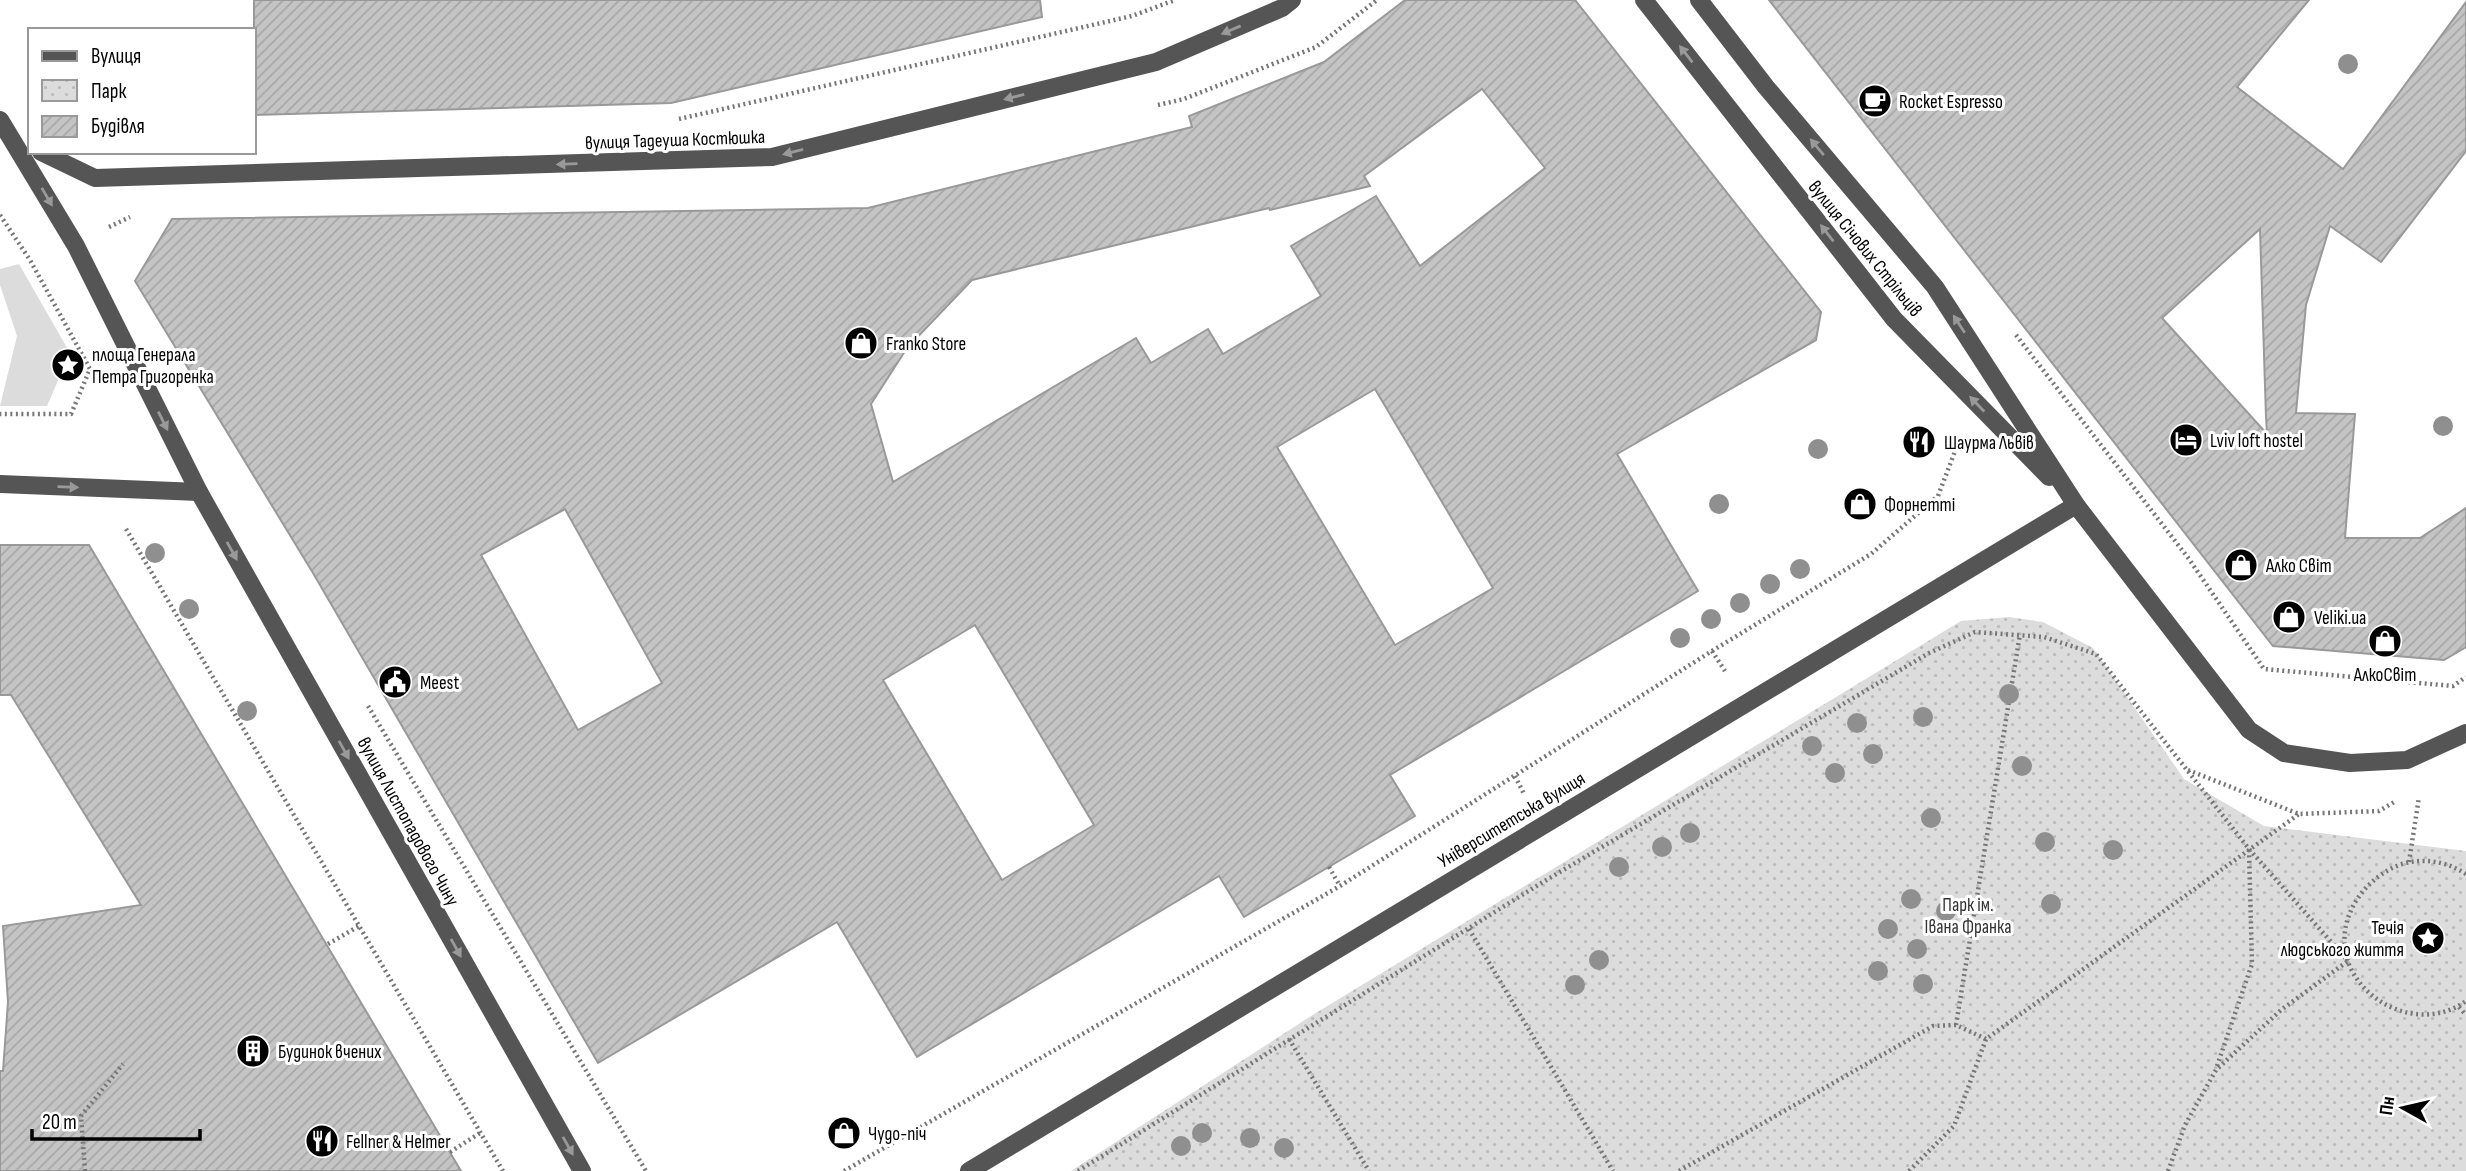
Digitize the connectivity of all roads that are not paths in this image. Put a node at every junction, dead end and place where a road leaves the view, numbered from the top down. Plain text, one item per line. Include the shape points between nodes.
1 (1292, 0) edge
2 (1643, 0) edge
3 (1699, 0) edge
4 (0, 120) edge
5 (6, 138) edge
6 (28, 145) edge
7 (45, 154) edge
8 (0, 484) edge
9 (199, 492) junction
10 (2076, 505) junction
11 (2466, 733) edge
12 (582, 1171) edge
13 (969, 1171) edge

1 -> 7 street, вулиця Тадеуша Костюшка via 1156,62 772,157 94,178
10 -> 2 street, вулиця Січових Стрільців via 1894,319
10 -> 3 street, вулиця Січових Стрільців via 1935,287 1766,87
4 - 5 street
5 - 6 street
5 -> 9 street via 76,246
8 -> 9 street
9 -> 12 street, вулиця Листопадового Чину
10 - 11 street, вулиця Січових Стрільців via 2249,730 2284,753 2350,763 2407,760
10 - 13 street, Університетська вулиця

